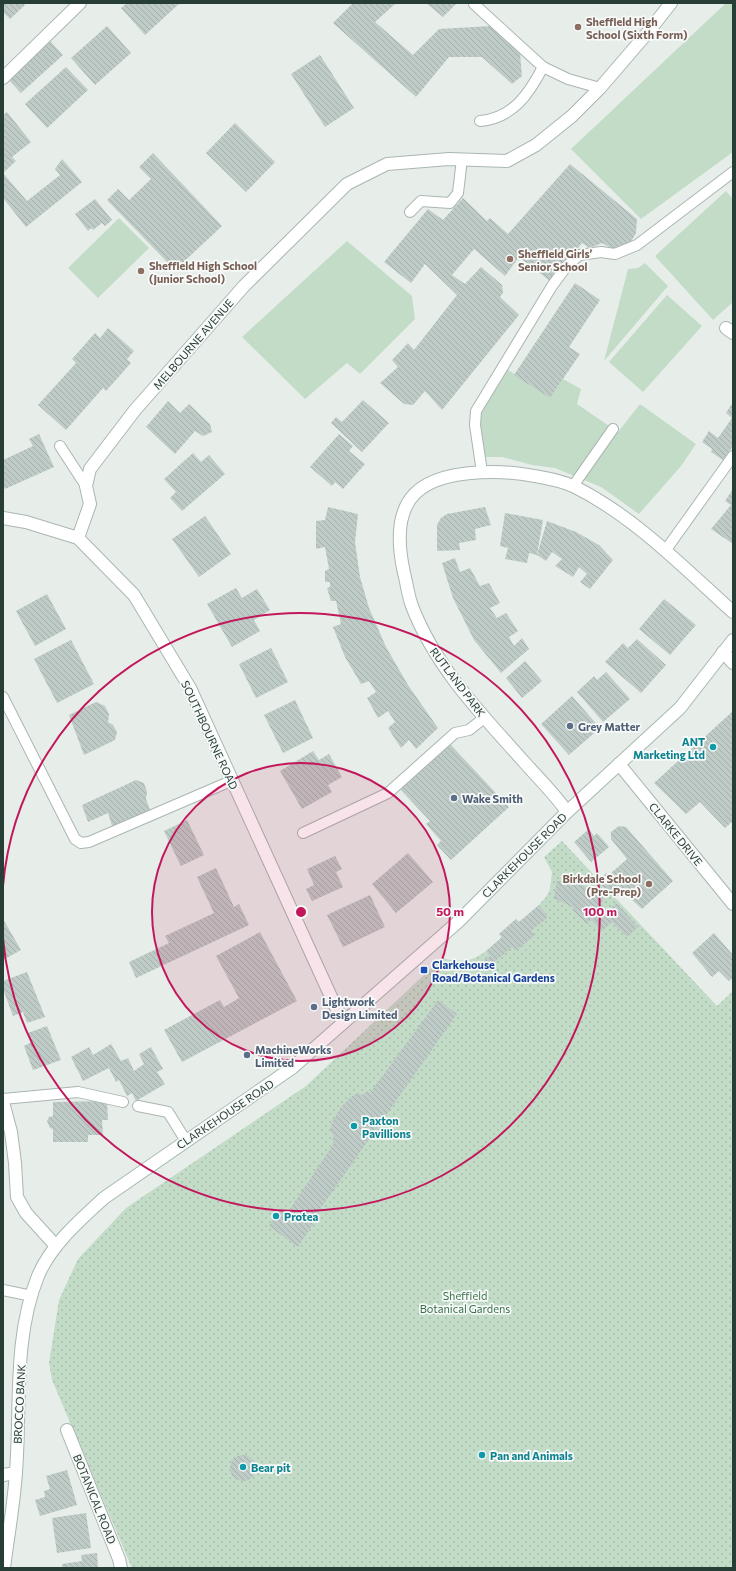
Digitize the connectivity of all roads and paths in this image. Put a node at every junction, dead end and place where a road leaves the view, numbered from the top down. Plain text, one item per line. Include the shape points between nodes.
1 (80, 3) edge
2 (671, 3) edge
3 (474, 4) edge
4 (544, 67) junction
5 (3, 78) edge
6 (600, 88) junction
7 (480, 121) dead end
8 (462, 159) junction
9 (733, 172) edge
10 (410, 212) dead end
11 (612, 428) dead end
12 (60, 446) dead end
13 (733, 456) edge
14 (482, 472) junction
15 (86, 486) junction
16 (573, 486) junction
17 (3, 518) edge
18 (78, 538) junction
19 (665, 551) junction
20 (733, 612) edge
21 (733, 640) edge
22 (723, 652) junction
23 (733, 663) edge
24 (3, 697) edge
25 (484, 718) junction
26 (619, 764) junction
27 (231, 781) junction
28 (567, 812) junction
29 (303, 833) dead end
30 (733, 904) edge
31 (344, 1023) junction
32 (3, 1099) edge
33 (3, 1102) edge
34 (123, 1102) dead end
35 (138, 1106) dead end
36 (186, 1141) junction
37 (56, 1246) junction
38 (3, 1290) edge
39 (32, 1296) junction
40 (66, 1430) dead end
41 (16, 1473) junction
42 (3, 1475) edge
43 (4, 1568) edge
44 (121, 1568) edge

1 - 5 street
2 - 6 street, MELBOURNE AVENUE via 650,32
3 - 4 lane
4 - 6 lane via 568,79
4 - 7 lane via 533,87 519,104 492,120
6 - 8 street, MELBOURNE AVENUE via 572,116 536,144 507,161
8 - 10 lane via 458,193 450,203 421,201
8 - 15 street, MELBOURNE AVENUE via 387,164 347,184 244,286 135,410 90,469
9 - 14 lane via 637,245 615,254 601,252 579,255 566,267 476,411 475,426
11 - 16 lane
12 - 15 lane
13 - 19 lane
14 - 16 street, RUTLAND PARK via 508,472
14 - 25 street, RUTLAND PARK via 448,475 430,482 416,493 404,510 399,532 401,559 411,605 432,648
15 - 18 street, MELBOURNE AVENUE via 90,504
16 - 19 street, RUTLAND PARK via 612,509
17 - 18 street, SOUTHBOURNE ROAD via 26,522
18 - 27 street, SOUTHBOURNE ROAD via 134,595 190,688
19 - 20 street, RUTLAND PARK
21 - 22 street, CLARKEHOUSE ROAD
22 - 23 street
22 - 26 street, CLARKEHOUSE ROAD via 680,708
24 - 27 lane via 75,839 81,843 89,842
25 - 28 street, RUTLAND PARK
25 - 29 lane via 469,730 455,733 388,793
26 - 28 street, CLARKEHOUSE ROAD
26 - 30 street, CLARKE DRIVE
27 - 31 street, SOUTHBOURNE ROAD
28 - 31 street, CLARKEHOUSE ROAD via 459,921
31 - 36 street, CLARKEHOUSE ROAD via 292,1068
32 - 34 lane via 78,1092
33 - 37 street via 11,1132 17,1196 26,1213
35 - 36 lane via 168,1112
36 - 37 street, CLARKEHOUSE ROAD via 104,1198
37 - 39 street, BROCCO BANK via 38,1275
38 - 39 lane
39 - 41 street, BROCCO BANK via 23,1326
40 - 44 street, BOTANICAL ROAD
41 - 42 street
41 - 43 street, BROCCO BANK

